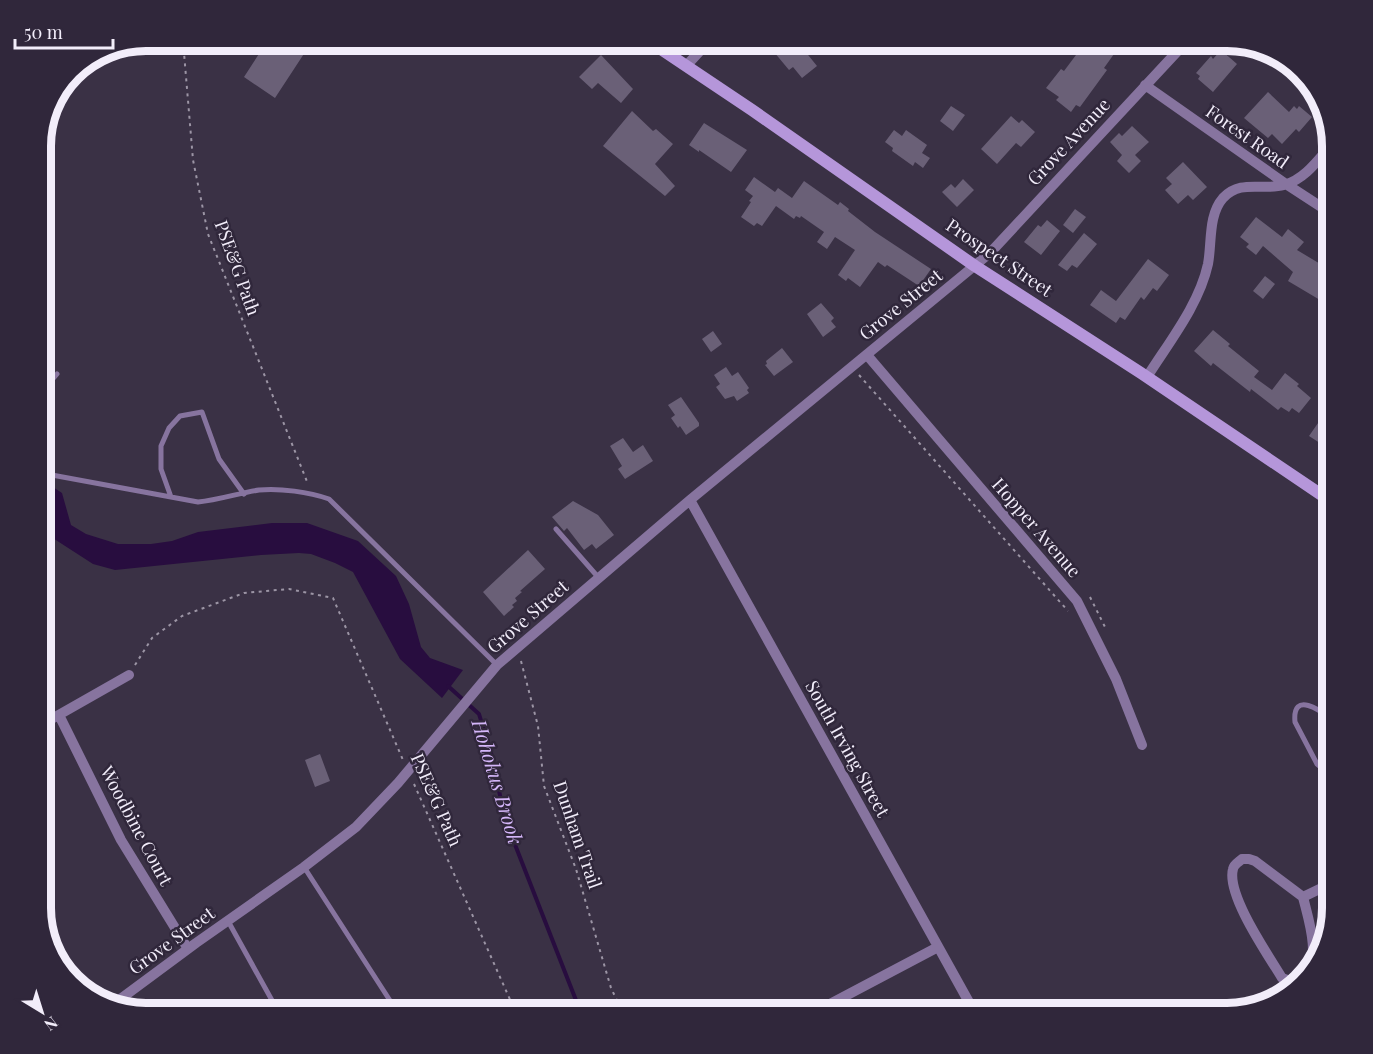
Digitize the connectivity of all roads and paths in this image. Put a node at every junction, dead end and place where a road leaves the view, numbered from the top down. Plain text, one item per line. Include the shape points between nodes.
1 (184, 51) edge
2 (666, 51) edge
3 (699, 51) edge
4 (1173, 51) edge
5 (687, 65) junction
6 (1145, 85) junction
7 (1322, 155) edge
8 (1286, 184) junction
9 (1322, 207) edge
10 (975, 266) junction
11 (867, 355) junction
12 (57, 374) dead end
13 (858, 375) dead end
14 (1147, 377) junction
15 (51, 381) edge
16 (51, 475) edge
17 (312, 493) junction
18 (244, 494) junction
19 (1322, 495) edge
20 (171, 497) junction
21 (690, 500) junction
22 (556, 529) dead end
23 (598, 577) junction
24 (1071, 614) dead end
25 (521, 661) dead end
26 (497, 665) junction
27 (129, 675) joint
28 (1322, 712) edge
29 (59, 715) junction
30 (51, 719) edge
31 (1142, 745) dead end
32 (1322, 768) edge
33 (408, 771) junction
34 (304, 867) junction
35 (1322, 888) edge
36 (1303, 897) junction
37 (228, 921) junction
38 (938, 947) junction
39 (1313, 947) edge
40 (188, 949) junction
41 (1288, 980) edge
42 (121, 999) edge
43 (273, 1003) edge
44 (391, 1003) edge
45 (511, 1003) edge
46 (617, 1003) edge
47 (834, 1003) edge
48 (969, 1003) edge

1 - 17 path, PSE&G Path via 193,160 208,234
2 - 5 main road, Prospect Street
3 - 5 street
4 - 6 street, Grove Avenue
5 - 10 main road, Prospect Street
6 - 8 street, Forest Road
6 - 10 street, Grove Avenue
7 - 8 street via 1309,170
8 - 9 street, Forest Road
8 - 14 street via 1245,186 1233,190 1218,206 1202,283
10 - 11 street, Grove Street
10 - 14 main road, Prospect Street
11 - 21 street, Grove Street
11 - 31 street, Hopper Avenue via 1077,602 1116,680
12 - 15 lane
13 - 24 path
14 - 19 main road, Prospect Street
16 - 20 lane
17 - 18 lane via 259,490
17 - 26 lane via 329,499
18 - 20 lane via 198,502
18 - 20 lane via 219,459 202,412 180,416 161,446 161,469
21 - 23 street, Grove Street
21 - 38 street, South Irving Street
22 - 23 lane
23 - 26 street, Grove Street
25 - 46 path, Dunham Trail via 538,726 544,786 576,869
26 - 33 street, Grove Street
27 - 29 street
27 - 33 path, PSE&G Path via 152,638 182,616 244,593 290,588 333,598
28 - 32 lane via 1308,704 1297,709 1294,716
29 - 30 street
29 - 40 street, Woodbine Court via 121,840
33 - 34 street, Grove Street via 356,827
33 - 45 path, PSE&G Path
34 - 37 street, Grove Street
34 - 44 lane
35 - 36 street
36 - 39 street
36 - 41 street via 1249,858 1236,863 1233,870 1244,914 1282,978
37 - 40 street, Grove Street
37 - 43 lane
38 - 47 street
38 - 48 street, South Irving Street
40 - 42 street, Grove Street

